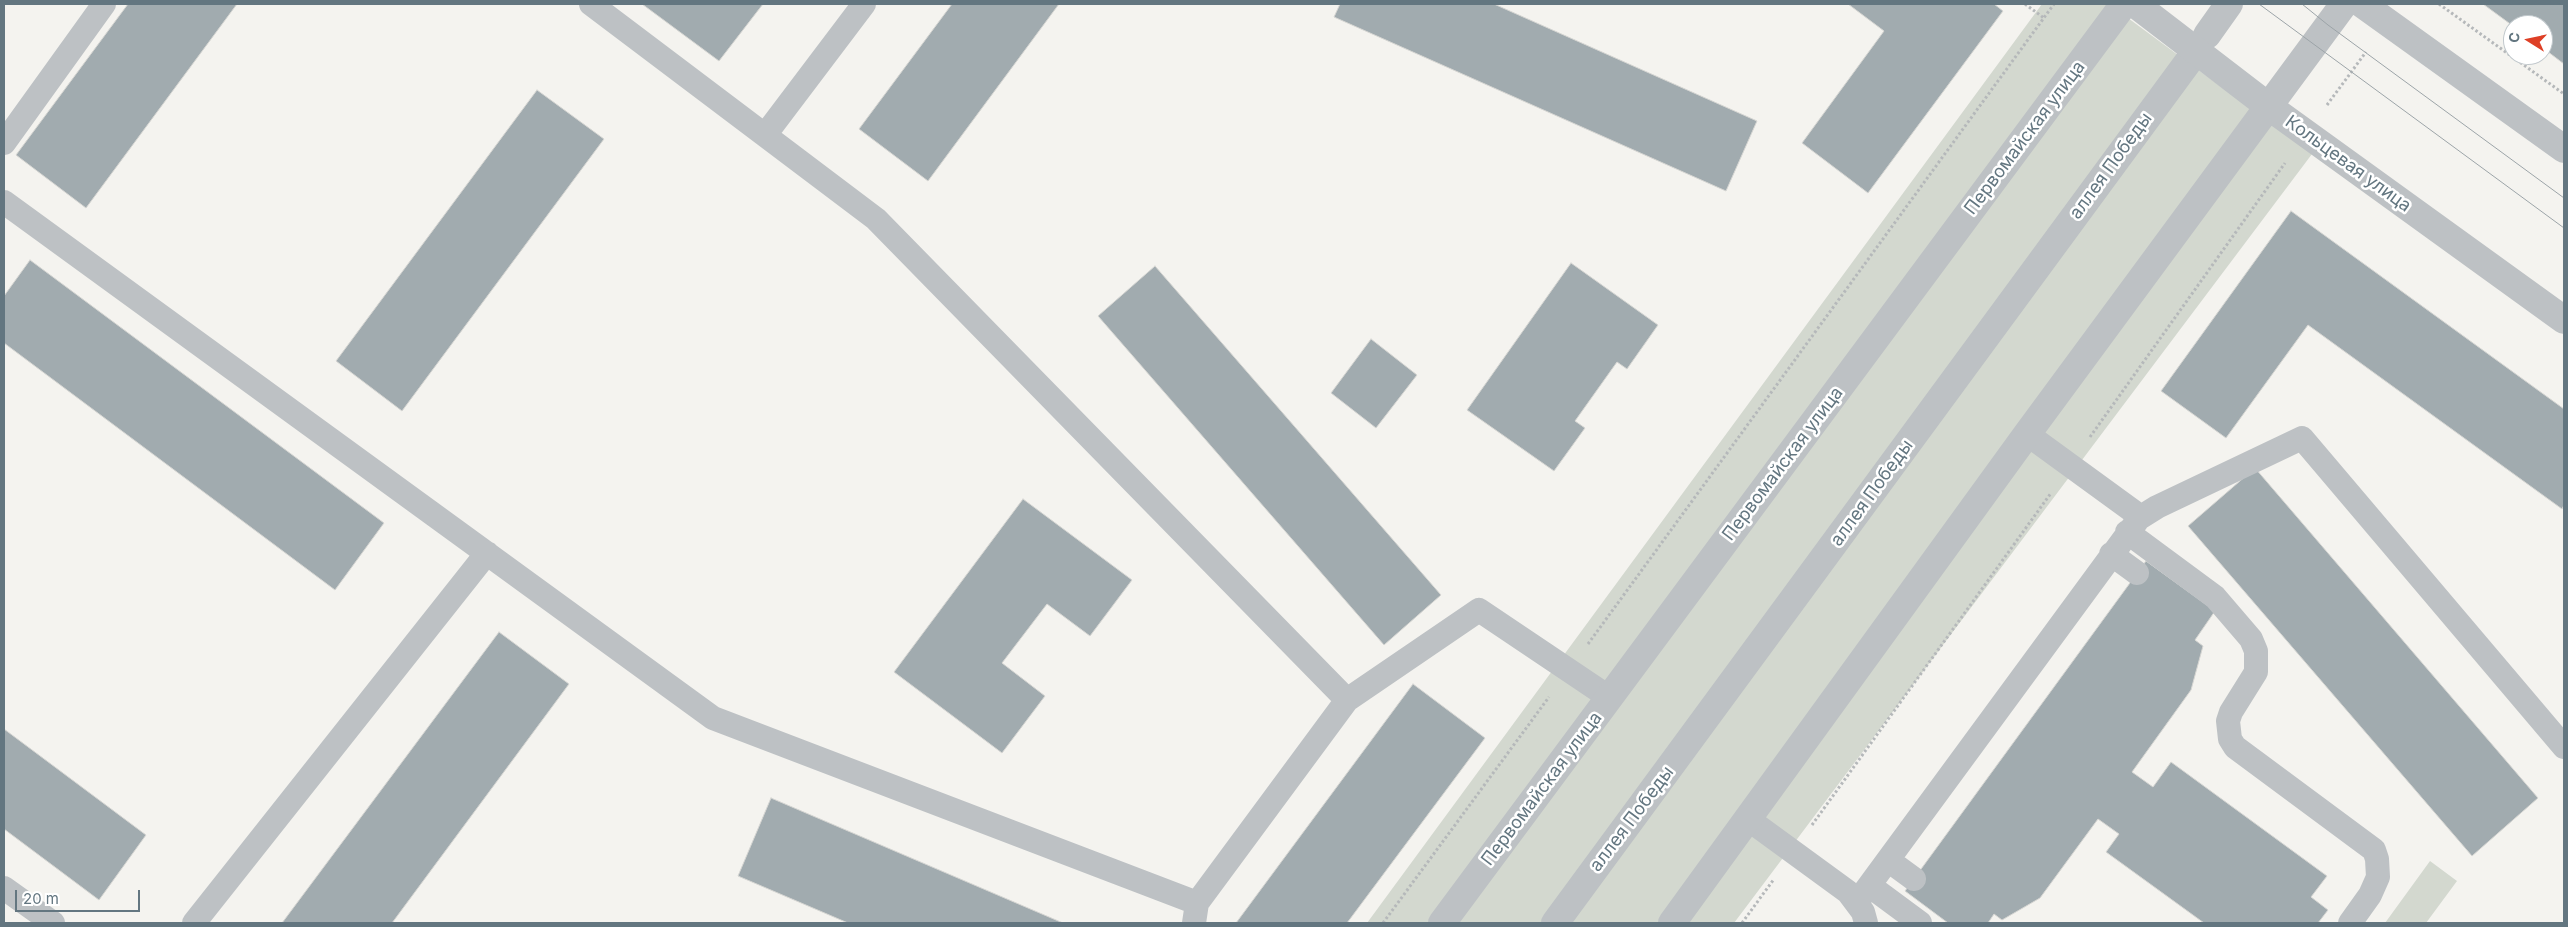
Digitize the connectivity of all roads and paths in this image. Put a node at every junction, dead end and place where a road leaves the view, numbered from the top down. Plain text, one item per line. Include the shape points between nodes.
1 (104, 4) edge
2 (591, 4) edge
3 (864, 4) edge
4 (2026, 4) edge
5 (2054, 4) edge
6 (2124, 4) edge
7 (2135, 4) edge
8 (2229, 4) edge
9 (2344, 4) edge
10 (2362, 4) edge
11 (2438, 4) edge
12 (2044, 18) junction
13 (2207, 35) dead end
14 (2188, 62) dead end
15 (2564, 94) edge
16 (2268, 106) junction
17 (764, 135) junction
18 (4, 143) edge
19 (2564, 150) edge
20 (4, 202) edge
21 (2564, 320) edge
22 (2027, 434) junction
23 (2134, 525) junction
24 (487, 553) junction
25 (2111, 554) junction
26 (2137, 573) dead end
27 (1569, 670) junction
28 (1610, 698) junction
29 (1347, 700) junction
30 (2564, 747) edge
31 (1748, 819) junction
32 (1888, 860) junction
33 (1914, 879) dead end
34 (4, 888) edge
35 (1864, 904) edge
36 (1196, 913) edge
37 (53, 923) edge
38 (194, 923) edge
39 (1383, 923) edge
40 (1442, 923) edge
41 (1555, 923) edge
42 (1672, 923) edge
43 (1920, 923) edge
44 (2350, 923) edge

1 - 18 lane
2 - 17 lane
3 - 17 lane
4 - 12 path
5 - 12 path
6 - 28 street, Первомайская улица
7 - 16 street, Кольцевая улица
8 - 13 street
9 - 16 street
10 - 19 street
11 - 15 path
12 - 27 path
14 - 41 street, аллея Победы
16 - 21 street, Кольцевая улица
16 - 22 street
17 - 29 lane via 876,219
20 - 24 lane
22 - 23 lane
22 - 31 street
23 - 25 lane
23 - 30 lane via 2156,507 2302,438
23 - 44 lane via 2215,597 2251,639 2256,651 2256,672 2228,721 2235,747 2374,850 2378,877 2370,895
24 - 36 lane via 713,718
24 - 38 lane
25 - 26 lane
25 - 32 lane
27 - 28 lane
27 - 29 lane via 1479,610
27 - 39 path
28 - 40 street, Первомайская улица
29 - 36 lane
31 - 35 lane
31 - 42 street
32 - 33 lane
32 - 35 lane
34 - 37 lane
35 - 43 lane

